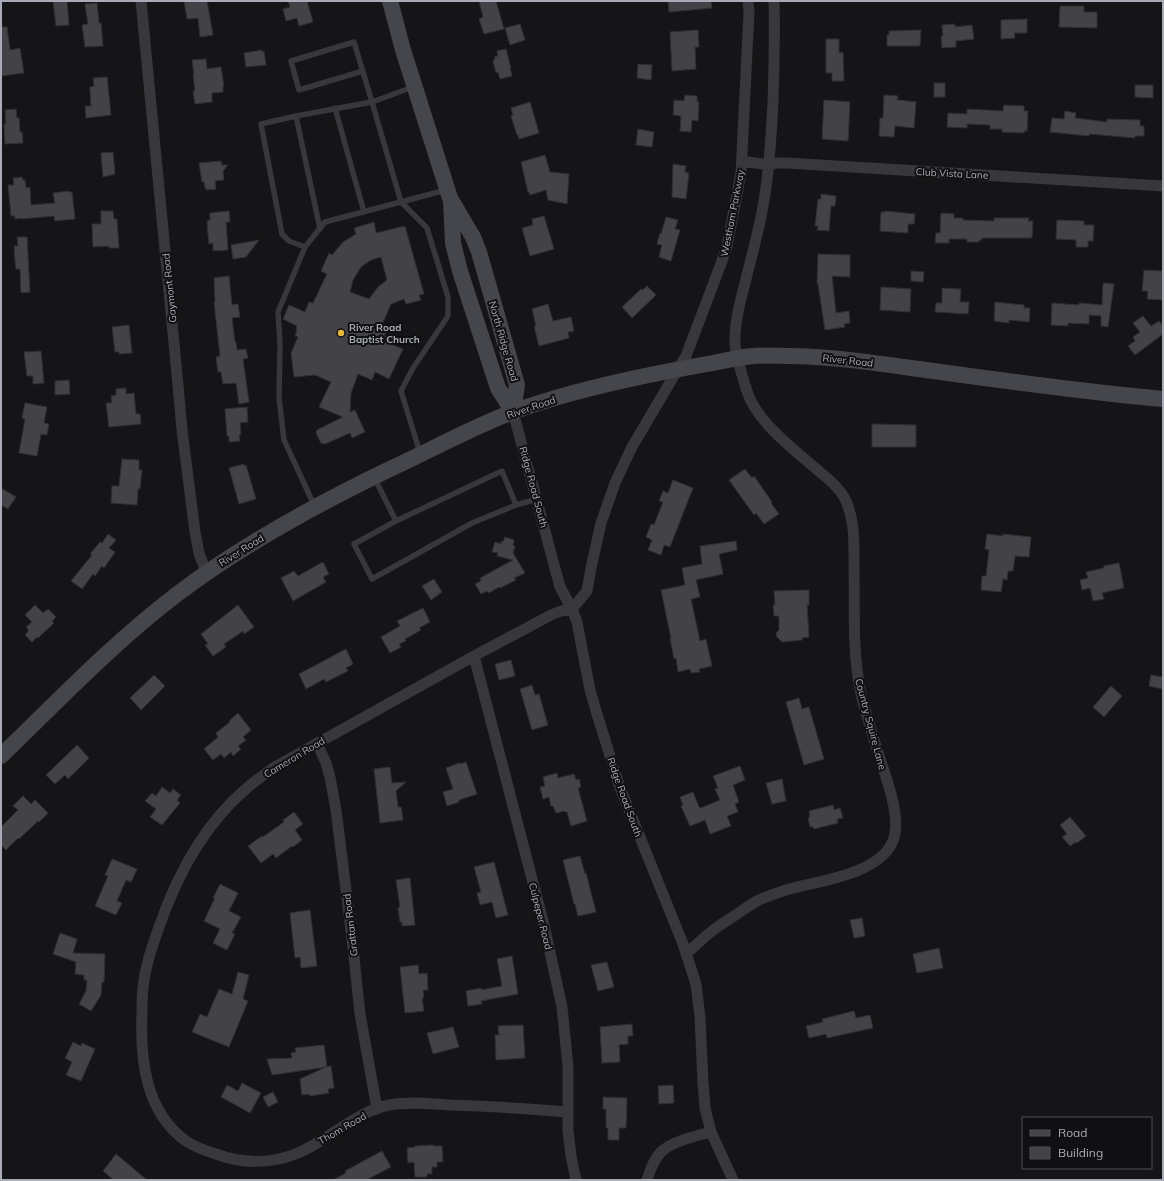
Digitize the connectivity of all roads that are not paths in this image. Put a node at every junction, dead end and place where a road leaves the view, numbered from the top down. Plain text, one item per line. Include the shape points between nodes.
1 (141, 1) edge
2 (390, 1) edge
3 (748, 1) edge
4 (774, 1) edge
5 (363, 71) junction
6 (415, 86) junction
7 (372, 102) junction
8 (336, 108) junction
9 (296, 116) junction
10 (742, 161) junction
11 (769, 164) junction
12 (1163, 186) edge
13 (449, 193) junction
14 (401, 202) junction
15 (364, 212) junction
16 (320, 229) junction
17 (305, 247) junction
18 (738, 359) junction
19 (678, 369) junction
20 (1163, 399) edge
21 (513, 412) junction
22 (421, 454) junction
23 (374, 477) junction
24 (537, 499) junction
25 (516, 505) junction
26 (315, 507) junction
27 (396, 521) junction
28 (206, 572) junction
29 (572, 609) junction
30 (474, 656) junction
31 (317, 743) junction
32 (1, 756) edge
33 (686, 954) junction
34 (150, 1089) joint
35 (377, 1109) junction
36 (568, 1112) junction
37 (711, 1132) junction
38 (576, 1180) edge
39 (646, 1180) edge
40 (732, 1180) edge

1 - 28 street, Gaymont Road via 182,430 195,532
2 - 6 main road, North Ridge Road
3 - 10 street, Westham Parkway
4 - 11 street via 775,45
5 - 5 lane via 354,42 291,61 299,90
5 - 7 lane
6 - 7 lane
6 - 13 main road, North Ridge Road
7 - 8 lane
7 - 14 lane
8 - 9 lane
8 - 15 lane
9 - 16 lane
9 - 17 lane via 261,124 282,234 289,241
10 - 11 street, Club Vista Lane
10 - 19 street, Westham Parkway via 724,253 686,356
11 - 12 street, Club Vista Lane via 787,163
11 - 18 street via 765,195 736,329 735,345
13 - 14 lane
13 - 21 main road, North Ridge Road via 453,243 460,271 498,388
13 - 21 main road, North Ridge Road via 473,237 515,377 517,385
14 - 15 lane
14 - 22 lane via 427,228 448,297 448,316 413,368 401,391
15 - 16 lane via 325,222
16 - 17 lane
17 - 26 lane via 278,312 279,398 284,440
18 - 19 main road, River Road
18 - 20 main road, River Road via 754,356 814,356 850,359
18 - 33 street, Country Squire Lane via 749,399 757,412 766,424 837,487 849,508 853,530 856,664 861,692 897,825 892,844 878,860 859,870 784,890 757,901 713,930
19 - 21 main road, River Road via 584,390
19 - 29 street, Westham Parkway via 632,447 615,483 601,523 587,591
21 - 22 main road, River Road
21 - 24 street, Ridge Road South
22 - 23 main road, River Road
23 - 26 main road, River Road
23 - 27 lane
24 - 25 lane
24 - 29 street, Ridge Road South via 560,586
25 - 27 lane via 502,471
25 - 27 lane via 472,523 372,579 354,544
26 - 28 main road, River Road
28 - 32 main road, River Road via 125,637
29 - 30 street, Cameron Road via 551,615
29 - 33 street, Ridge Road South via 580,635 596,714 619,785
30 - 31 street, Cameron Road
30 - 36 street, Culpeper Road via 544,925 562,1007 568,1066
31 - 34 street, Cameron Road via 273,768 240,794 206,832 177,882 166,905 149,956 143,988 141,1044
31 - 35 street, Grattan Road via 330,777 360,1014
33 - 37 street, Ridge Road South via 696,984 705,1108
34 - 35 street, Thom Road via 165,1121 186,1140 228,1159 252,1162 269,1161 297,1153
35 - 36 street, Thom Road via 389,1105 429,1103
36 - 38 street, Culpeper Road via 571,1156
37 - 39 street via 668,1146 657,1158
37 - 40 street, Ridge Road South

